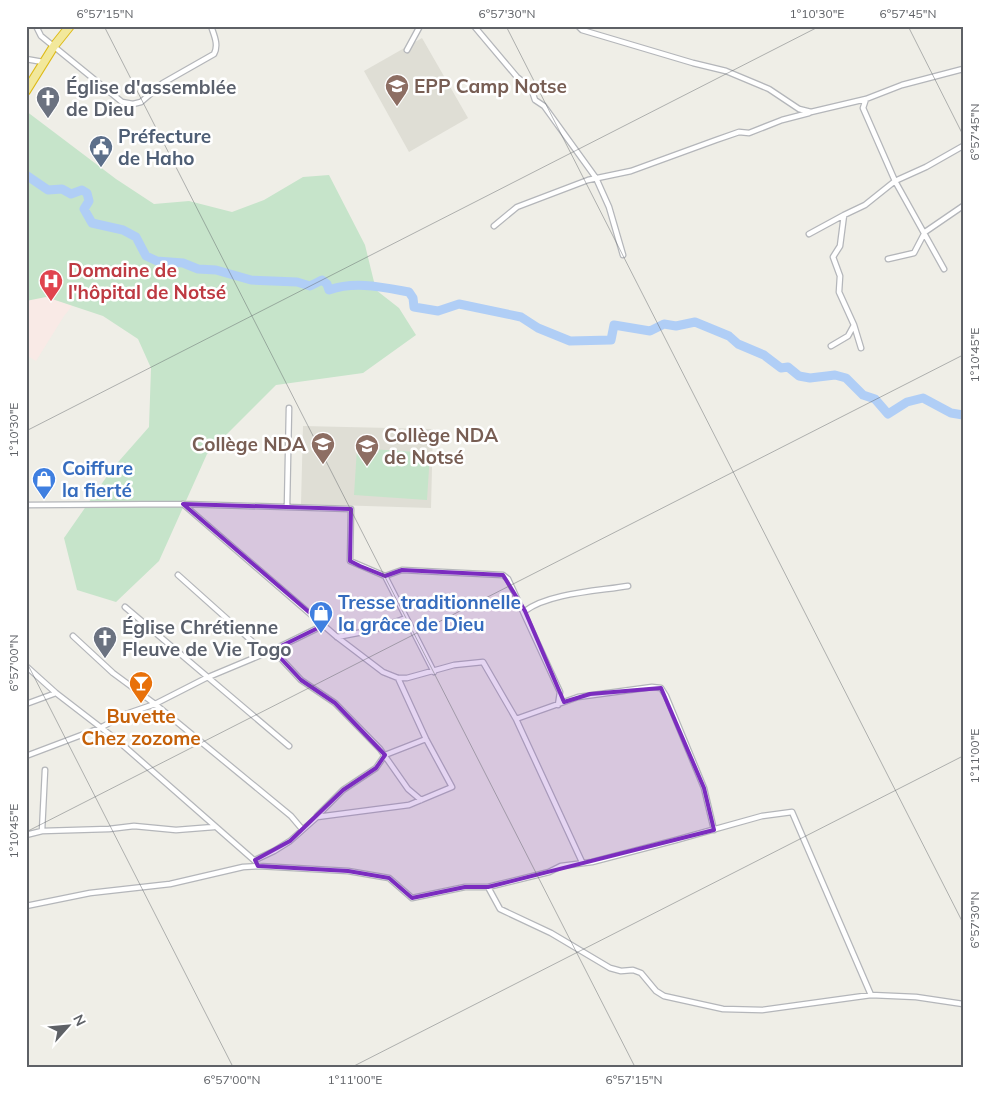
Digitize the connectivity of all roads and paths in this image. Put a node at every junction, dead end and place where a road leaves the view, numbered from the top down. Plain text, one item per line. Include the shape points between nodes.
1 (36, 26) edge
2 (70, 26) edge
3 (211, 26) edge
4 (420, 26) edge
5 (474, 26) edge
6 (578, 26) edge
7 (54, 46) junction
8 (407, 50) dead end
9 (26, 59) edge
10 (44, 62) junction
11 (963, 69) edge
12 (26, 91) edge
13 (866, 99) junction
14 (811, 112) junction
15 (963, 146) edge
16 (596, 178) junction
17 (895, 181) junction
18 (963, 206) edge
19 (844, 215) junction
20 (494, 226) dead end
21 (925, 232) junction
22 (809, 234) dead end
23 (623, 255) dead end
24 (888, 259) dead end
25 (944, 269) dead end
26 (854, 324) junction
27 (831, 346) dead end
28 (862, 348) dead end
29 (289, 408) dead end
30 (183, 504) junction
31 (26, 505) edge
32 (287, 507) junction
33 (178, 575) dead end
34 (385, 576) junction
35 (628, 586) dead end
36 (124, 607) dead end
37 (524, 611) junction
38 (406, 618) junction
39 (324, 625) junction
40 (73, 636) dead end
41 (337, 637) junction
42 (273, 650) junction
43 (264, 652) junction
44 (26, 666) edge
45 (434, 672) junction
46 (206, 678) junction
47 (398, 678) junction
48 (56, 693) junction
49 (26, 704) edge
50 (156, 704) junction
51 (558, 704) junction
52 (516, 719) junction
53 (100, 728) junction
54 (426, 739) junction
55 (289, 746) dead end
56 (386, 755) junction
57 (26, 756) edge
58 (45, 770) dead end
59 (421, 800) junction
60 (317, 817) junction
61 (214, 827) junction
62 (302, 829) junction
63 (714, 830) junction
64 (42, 831) junction
65 (26, 835) edge
66 (255, 860) junction
67 (582, 862) junction
68 (258, 866) junction
69 (488, 887) junction
70 (26, 906) edge
71 (871, 995) junction
72 (963, 1004) edge

1 - 7 street via 41,36
2 - 7 highway
3 - 7 street via 216,39 214,54 163,83 141,102 133,104 122,102
4 - 8 street
5 - 16 street via 517,77 531,88 535,100 544,106
6 - 14 street via 582,30 726,71 769,89 799,109
7 - 10 highway
9 - 10 street
10 - 12 highway
11 - 13 street via 902,85
13 - 14 street
13 - 17 street via 863,108
14 - 16 street via 750,133 739,132 631,171
15 - 17 street
16 - 20 street via 517,207
16 - 23 street via 609,207
17 - 19 street via 865,205
17 - 21 street
18 - 21 street
19 - 22 street
19 - 26 street via 840,246 833,257 840,276 839,292
21 - 24 street via 914,253
21 - 25 street
26 - 27 street via 848,336
26 - 28 street
29 - 32 street
30 - 31 street
30 - 32 street
30 - 39 street
32 - 34 street via 351,509 350,561
33 - 43 street
34 - 37 street via 402,570 503,575
34 - 38 street
35 - 37 street via 538,603
36 - 46 street
37 - 51 street via 560,692
38 - 41 street via 373,630
38 - 45 street
39 - 41 street
39 - 42 street
40 - 50 street via 113,673
41 - 47 street via 383,672
42 - 43 street
42 - 56 street via 301,680 335,703
43 - 46 street
44 - 48 street
45 - 47 street
45 - 52 street via 454,665 483,662
46 - 50 street
46 - 55 street
47 - 54 street
48 - 49 street
48 - 53 street
50 - 53 street via 126,714
50 - 62 street via 291,816
51 - 52 street
51 - 63 street via 590,694 661,688 704,788
52 - 67 street
53 - 57 street
53 - 61 street
54 - 56 street
54 - 59 street via 452,787
56 - 59 street via 408,789
56 - 60 street via 376,768 343,790
58 - 64 street
59 - 60 street via 409,805
60 - 62 street
61 - 64 street via 176,830 134,826
61 - 66 street
62 - 66 street via 274,851
63 - 67 street
63 - 71 street via 762,816 792,812
64 - 65 street
66 - 68 street
67 - 69 street
68 - 69 street via 348,871 389,878 412,898 465,887
68 - 70 street via 170,884 90,892
69 - 71 street via 500,908 610,968 641,974 656,991 680,1001 750,1012
71 - 72 street

